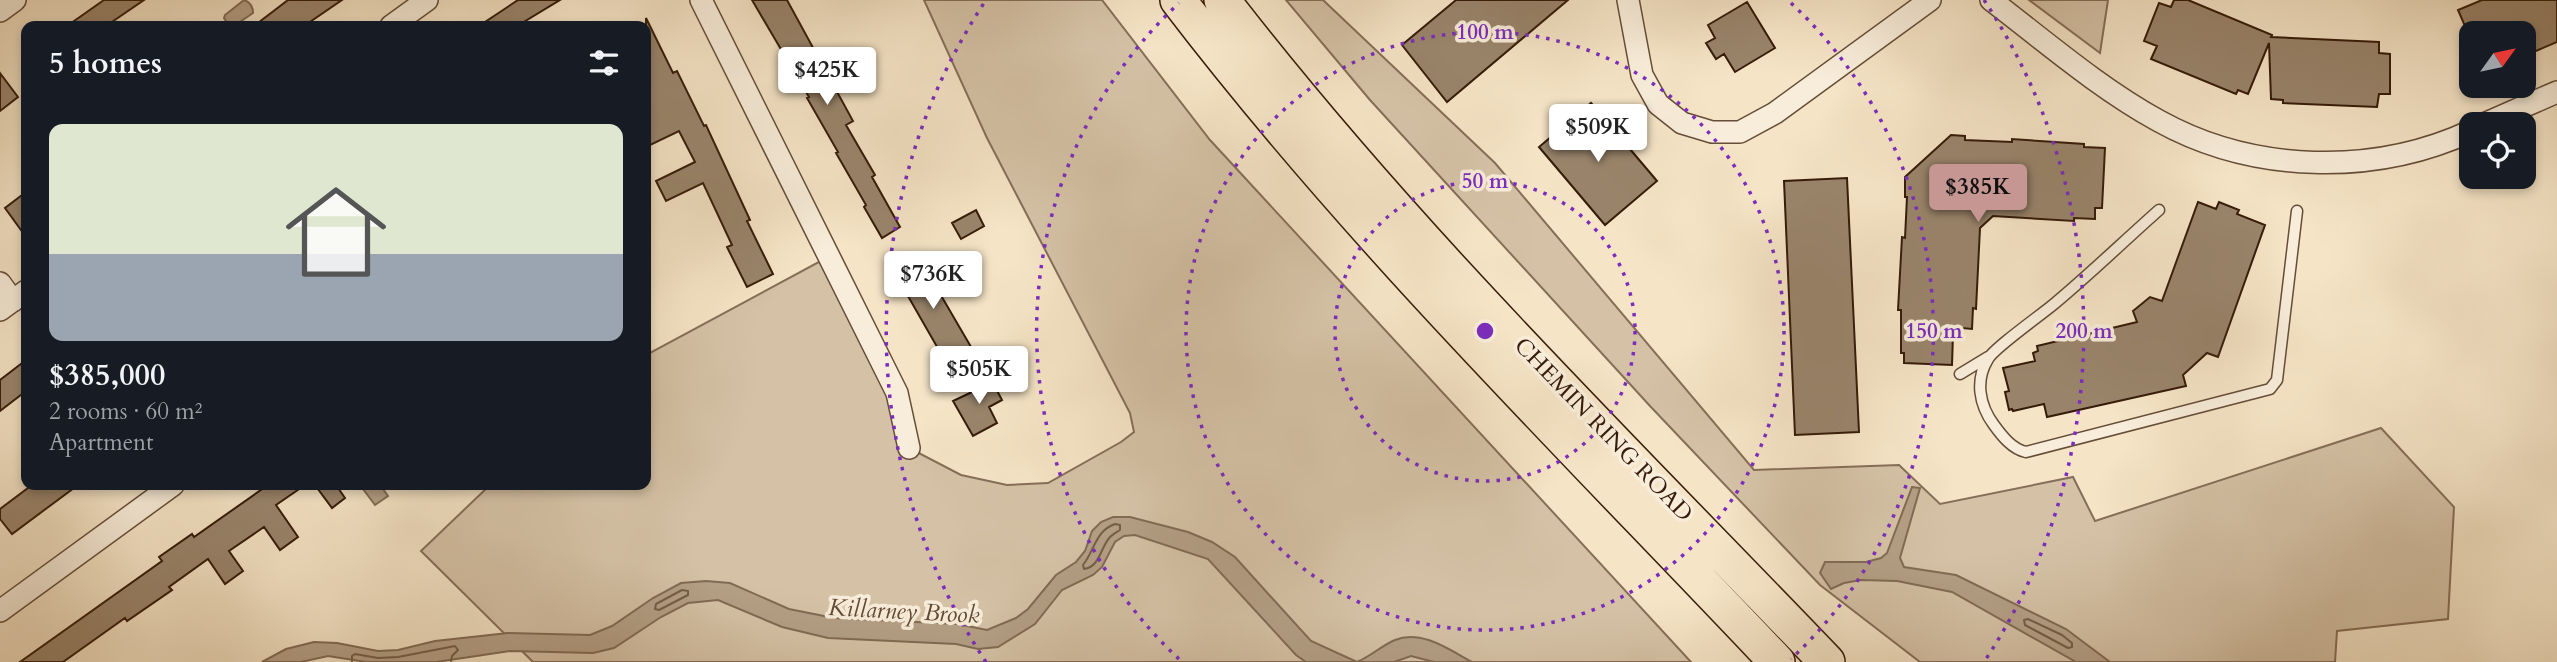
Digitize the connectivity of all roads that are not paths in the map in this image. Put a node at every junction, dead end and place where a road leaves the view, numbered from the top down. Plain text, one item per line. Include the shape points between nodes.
1 (15, 0) edge
2 (427, 0) edge
3 (701, 0) edge
4 (1178, 0) edge
5 (1222, 0) edge
6 (1628, 0) edge
7 (1930, 0) edge
8 (1991, 0) edge
9 (0, 11) edge
10 (414, 20) edge
11 (2557, 92) edge
12 (2511, 112) edge
13 (2459, 135) edge
14 (2159, 210) dead end
15 (2297, 211) dead end
16 (0, 283) edge
17 (13, 301) edge
18 (1988, 357) junction
19 (1960, 374) dead end
20 (909, 448) dead end
21 (166, 490) edge
22 (0, 611) edge
23 (1777, 662) edge
24 (1827, 662) edge

1 - 9 street
2 - 10 street
3 - 20 street via 897,393
4 - 23 highway, CHEMIN RING ROAD via 1349,208
5 - 24 highway, CHEMIN RING ROAD via 1398,211
6 - 7 street via 1642,75 1658,104 1682,123 1712,132 1740,132 1775,113
8 - 13 street via 2137,108 2205,142 2252,156 2355,162 2401,154
11 - 12 street
14 - 18 lane
15 - 18 lane via 2277,380 2270,389 2026,452 2002,436 1982,403 1979,383
16 - 17 street
18 - 19 lane
21 - 22 street

